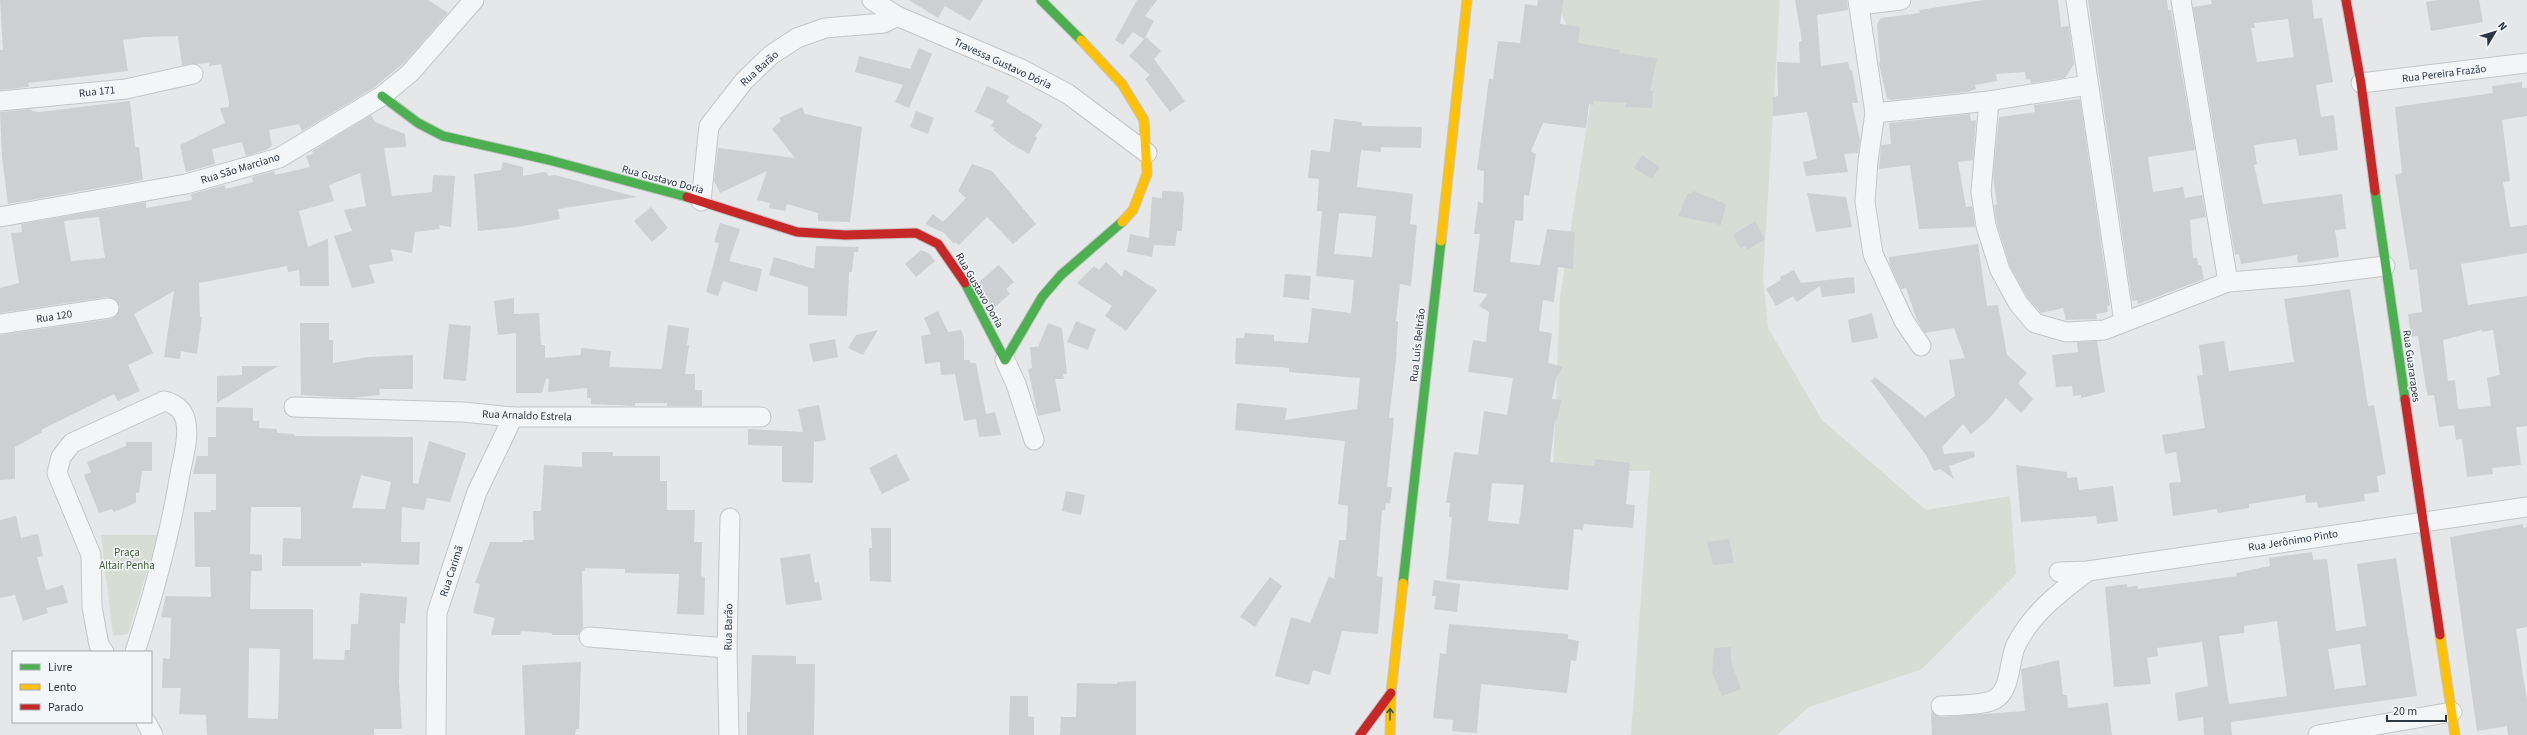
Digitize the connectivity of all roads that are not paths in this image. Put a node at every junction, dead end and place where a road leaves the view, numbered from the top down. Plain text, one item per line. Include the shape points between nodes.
1 (474, 0) edge
2 (872, 0) edge
3 (1041, 0) edge
4 (1467, 0) edge
5 (1901, 0) edge
6 (2076, 0) edge
7 (2181, 0) edge
8 (2346, 0) edge
9 (1858, 2) edge
10 (897, 16) junction
11 (2527, 63) edge
12 (193, 74) dead end
13 (2361, 83) junction
14 (2088, 85) junction
15 (382, 96) junction
16 (0, 101) edge
17 (1989, 101) junction
18 (1875, 113) junction
19 (1147, 153) junction
20 (701, 201) junction
21 (0, 217) edge
22 (2385, 266) junction
23 (2228, 282) junction
24 (108, 308) dead end
25 (2124, 322) junction
26 (0, 324) edge
27 (1921, 346) dead end
28 (1006, 360) junction
29 (294, 407) dead end
30 (513, 417) junction
31 (761, 417) dead end
32 (1034, 440) dead end
33 (2527, 507) edge
34 (730, 518) dead end
35 (2422, 521) junction
36 (2088, 571) junction
37 (2059, 572) dead end
38 (589, 637) dead end
39 (727, 648) junction
40 (103, 651) edge
41 (135, 651) edge
42 (1391, 692) junction
43 (1941, 706) dead end
44 (2452, 712) junction
45 (147, 723) edge
46 (1368, 724) junction
47 (153, 735) edge
48 (436, 735) edge
49 (729, 735) edge
50 (1360, 735) edge
51 (1390, 735) edge
52 (2318, 735) edge
53 (2455, 735) edge

1 - 15 street, Rua São Marciano via 410,73
2 - 10 street, Travessa Gustavo Dória
3 - 19 street via 1122,84 1144,120
4 - 42 street, Rua Luís Beltrão
5 - 9 street
6 - 14 street
7 - 23 street
8 - 13 street, Rua Guararapes
9 - 18 street
10 - 19 street, Travessa Gustavo Dória via 1021,69 1061,91
10 - 20 street, Rua Barão via 884,23 825,28 797,38 770,55 744,81 709,126
11 - 13 street, Rua Pereira Frazão
12 - 16 street, Rua 171 via 126,89
13 - 22 street, Rua Guararapes
14 - 17 street
14 - 25 street
15 - 20 street, Rua Gustavo Doria via 418,123 443,136 548,160
15 - 21 street, Rua São Marciano via 279,158 186,184
17 - 18 street
17 - 25 street via 1981,192 1986,226 2000,270 2018,303 2035,323 2066,332 2104,330
18 - 27 street via 1865,202 1873,254 1904,321
19 - 28 street via 1147,174 1133,210 1110,234 1061,275 1042,297
20 - 28 street, Rua Gustavo Doria via 797,232 845,235 916,233 938,244 965,282
22 - 23 street
22 - 35 street, Rua Guararapes
23 - 25 street
24 - 26 street, Rua 120
28 - 32 street
29 - 30 street, Rua Arnaldo Estrela via 463,412
30 - 31 street, Rua Arnaldo Estrela
30 - 48 street, Rua Carimã via 477,492 437,613
33 - 35 street, Rua Jerônimo Pinto
34 - 39 street, Rua Barão
35 - 36 street, Rua Jerônimo Pinto
35 - 44 street, Rua Guararapes
36 - 37 street, Rua Jerônimo Pinto
36 - 43 street via 2059,592 2032,621 2016,645 2004,689 1998,697 1990,702
38 - 39 street
39 - 49 street, Rua Barão
40 - 41 street via 99,645 92,607 92,555 61,486 57,473 59,462 72,443 164,401 176,404 182,412 187,434 173,518
42 - 46 street, Rua Luís Beltrão
51 -> 42 street, Rua Luís Beltrão
44 - 52 street
44 - 53 street, Rua Guararapes
45 - 47 street
46 - 50 street, Rua Luís Beltrão
46 - 51 street via 1380,725

